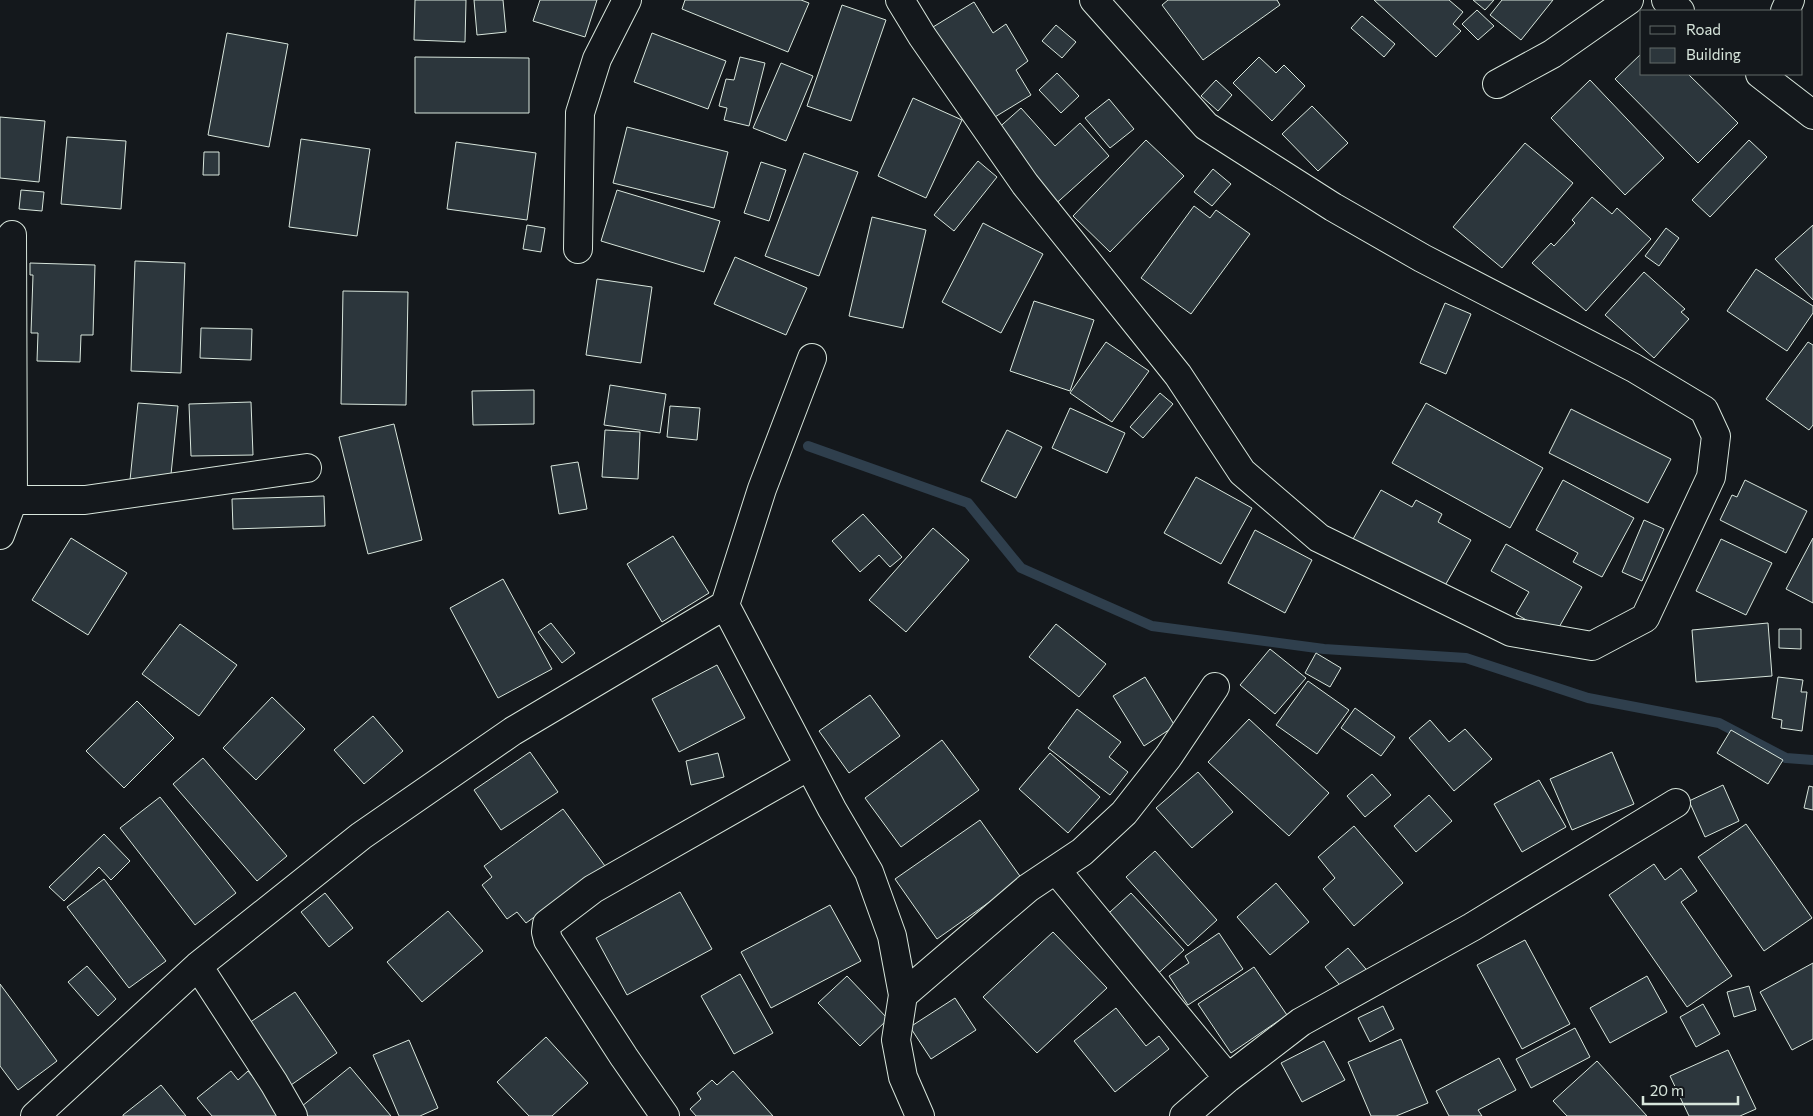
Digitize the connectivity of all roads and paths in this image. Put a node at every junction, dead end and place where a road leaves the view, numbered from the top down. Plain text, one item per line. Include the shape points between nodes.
1 (627, 0) edge
2 (900, 0) edge
3 (1094, 0) edge
4 (1629, 0) edge
5 (1666, 0) edge
6 (1679, 10) edge
7 (1761, 75) edge
8 (1497, 84) dead end
9 (1813, 115) edge
10 (12, 235) dead end
11 (578, 249) dead end
12 (812, 358) dead end
13 (307, 468) dead end
14 (13, 500) junction
15 (0, 535) edge
16 (725, 605) junction
17 (1215, 687) dead end
18 (809, 766) junction
19 (1676, 804) dead end
20 (1056, 870) junction
21 (198, 966) junction
22 (903, 994) junction
23 (1228, 1078) junction
24 (35, 1116) edge
25 (293, 1116) edge
26 (665, 1116) edge
27 (920, 1116) edge
28 (1184, 1116) edge

1 - 11 street via 597,58 580,113
2 - 3 street via 1025,184 1178,375 1242,472 1319,538 1511,632 1592,646 1645,618 1712,477 1716,436 1704,410 1634,368 1431,263 1333,207 1206,126
4 - 8 street via 1552,54
5 - 6 street
7 - 9 street
10 - 14 street
12 - 16 street via 762,489
13 - 14 street via 86,500
14 - 15 street
16 - 18 street
16 - 21 street via 513,731 360,836
17 - 20 street via 1168,757 1124,813 1082,852
18 - 22 street via 869,872 892,936
18 - 26 street via 593,889 547,924 548,940
19 - 23 street via 1472,926 1301,1022
20 - 22 street via 1028,888
20 - 23 street
21 - 24 street
21 - 25 street
22 - 27 street via 896,1040 902,1077
23 - 28 street

